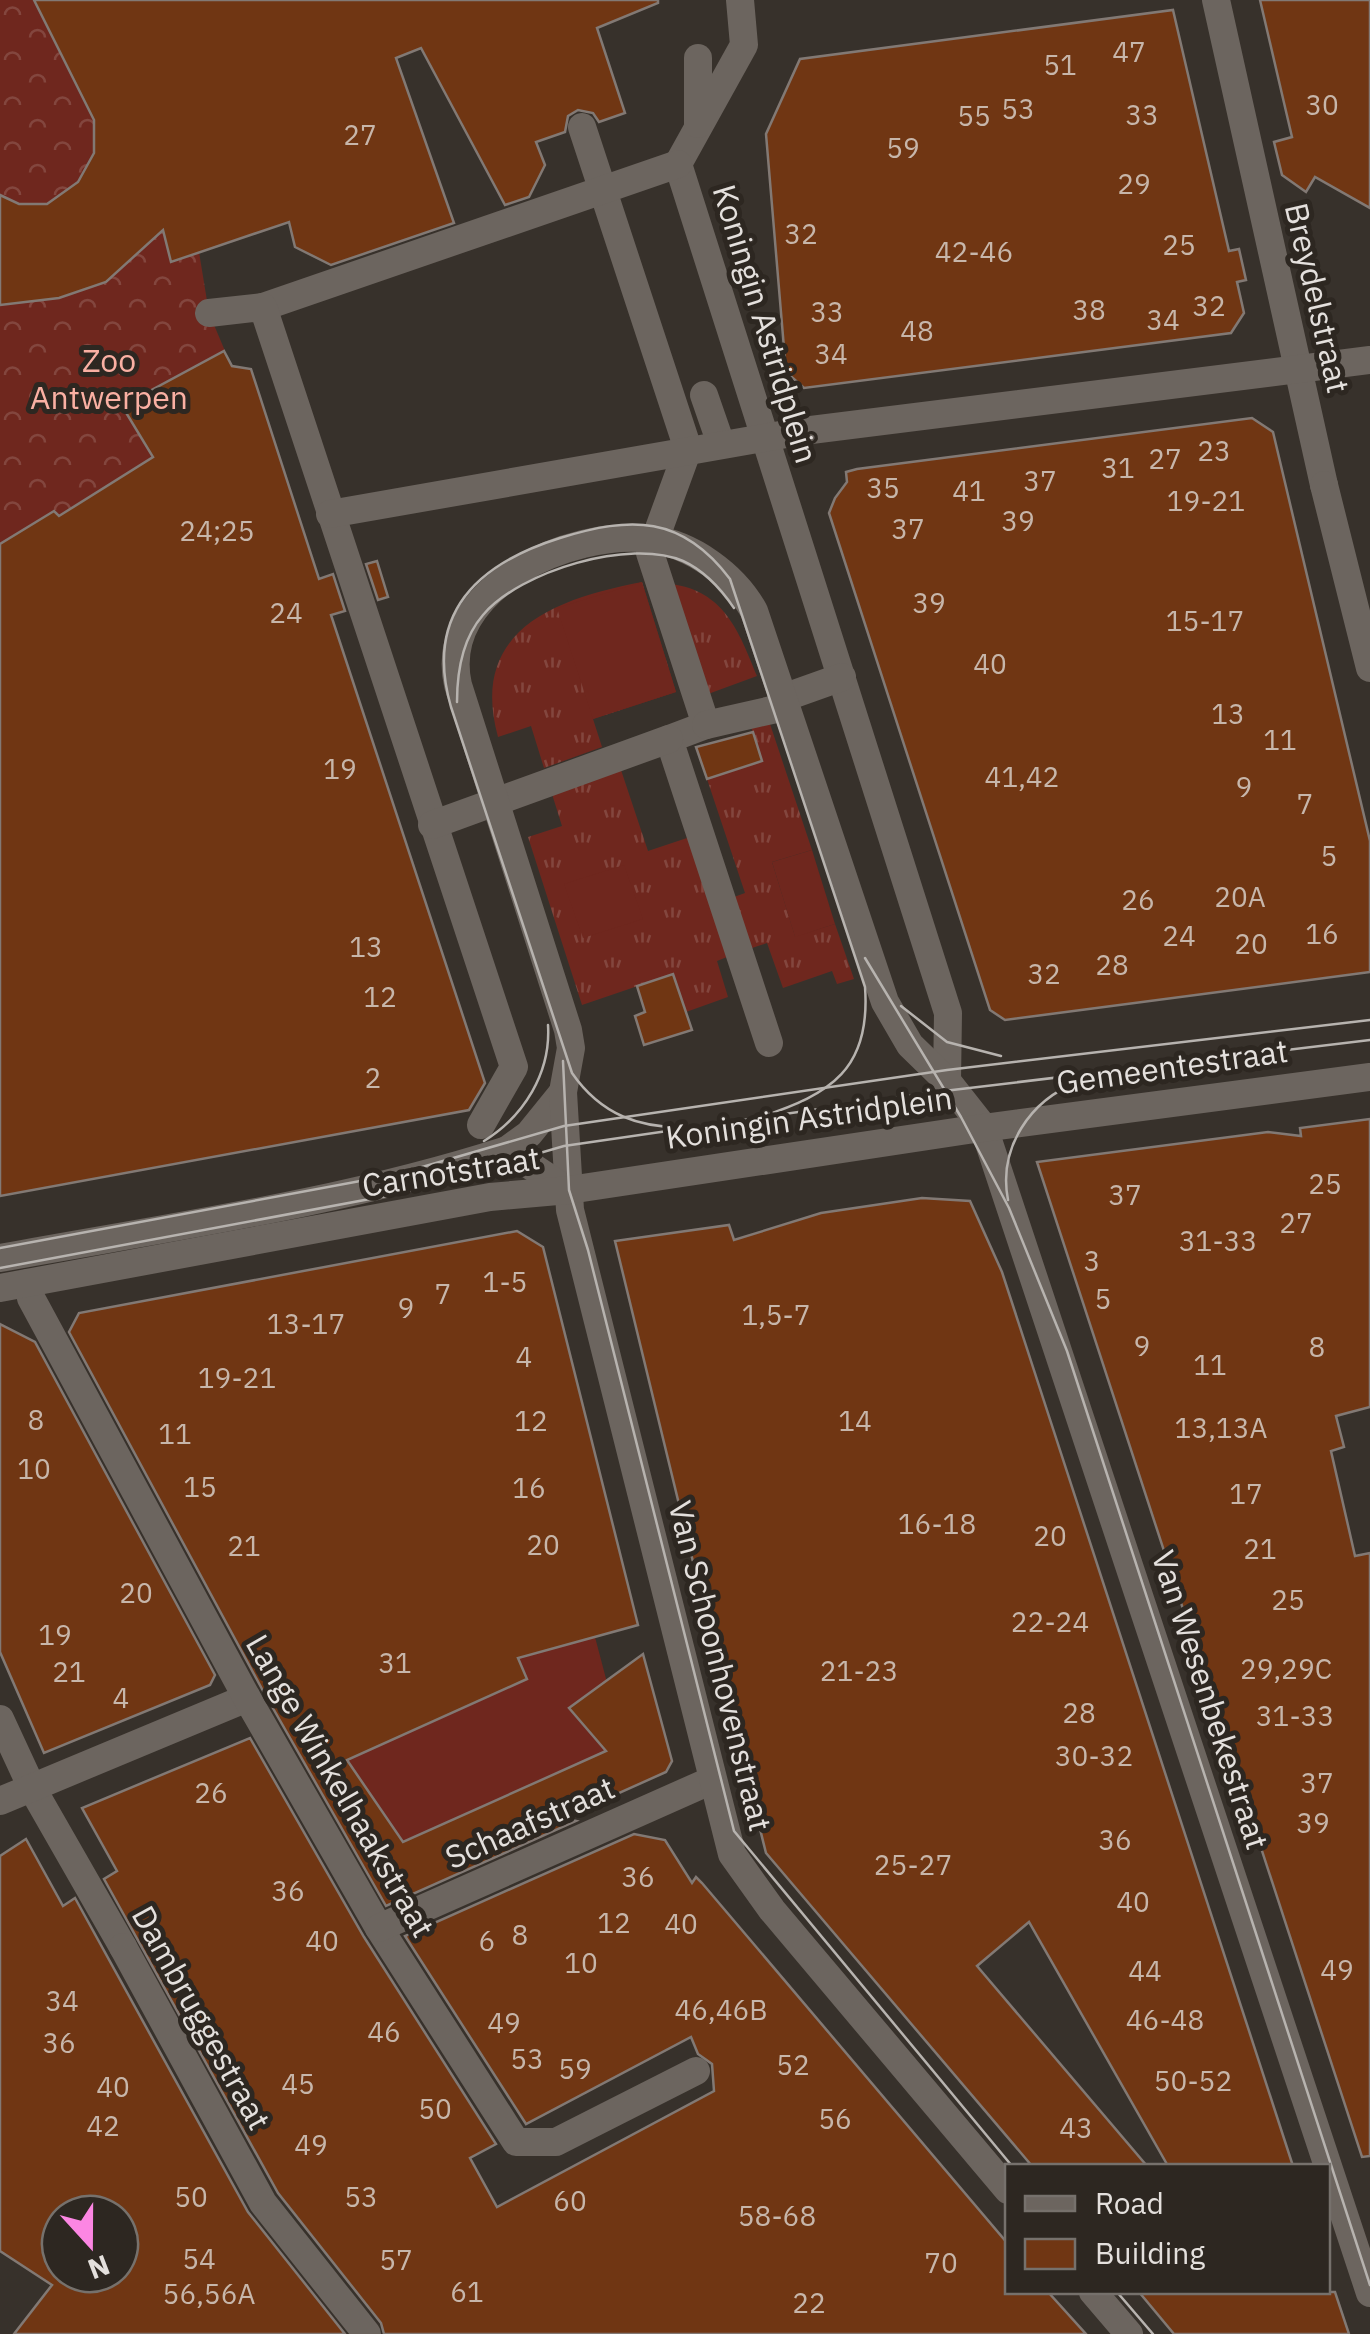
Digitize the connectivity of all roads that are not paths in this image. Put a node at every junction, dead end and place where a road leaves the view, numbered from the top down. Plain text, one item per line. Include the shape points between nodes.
1 (740, 0) edge
2 (1216, 0) edge
3 (698, 58) dead end
4 (698, 126) junction
5 (582, 127) dead end
6 (678, 164) junction
7 (603, 188) junction
8 (263, 308) junction
9 (209, 313) dead end
10 (1370, 360) edge
11 (1296, 367) junction
12 (704, 395) dead end
13 (764, 437) junction
14 (721, 444) junction
15 (688, 449) junction
16 (330, 514) junction
17 (652, 539) junction
18 (1370, 668) edge
19 (842, 677) junction
20 (782, 698) junction
21 (706, 726) junction
22 (669, 739) junction
23 (496, 801) junction
24 (432, 825) junction
25 (769, 1043) dead end
26 (1370, 1077) edge
27 (947, 1081) junction
28 (563, 1092) junction
29 (481, 1125) dead end
30 (984, 1128) junction
31 (507, 1150) junction
32 (567, 1190) junction
33 (0, 1258) edge
34 (14, 1285) edge
35 (246, 1698) junction
36 (0, 1719) edge
37 (710, 1781) junction
38 (32, 1788) junction
39 (0, 1801) edge
40 (379, 1928) junction
41 (696, 2071) dead end
42 (1327, 2164) edge
43 (1330, 2173) edge
44 (1005, 2186) edge
45 (1095, 2294) edge
46 (1370, 2294) edge
47 (367, 2334) edge
48 (1128, 2334) edge

1 - 4 street, Koningin Astridplein via 744,45
2 - 11 street, Breydelstraat
3 - 4 street
4 - 6 street, Koningin Astridplein
5 - 7 street
6 - 7 street, Koningin Astridplein
6 - 13 street, Koningin Astridplein
7 - 8 street, Koningin Astridplein
7 - 15 street
8 - 9 street, Koningin Astridplein
8 - 16 street
10 - 11 street
11 - 13 street
11 - 18 street, Breydelstraat
12 - 14 street
13 - 14 street
13 - 19 street, Koningin Astridplein
14 - 15 street
15 - 16 street
15 - 17 street
16 - 24 street
17 - 20 street, Koningin Astridplein via 683,549 741,588
17 - 21 street via 650,553
17 - 23 street, Koningin Astridplein via 603,540 527,567 471,610 456,642 456,674
19 - 20 street
19 - 27 street, Koningin Astridplein via 948,1013
20 - 21 street via 776,709
20 - 27 street, Koningin Astridplein via 872,971 910,1046
21 - 22 street
22 - 23 street
22 - 25 street
23 - 24 street
23 - 28 street, Koningin Astridplein via 568,1030
24 - 29 street via 514,1067
26 - 30 street, Gemeentestraat
27 - 30 street, Koningin Astridplein
28 - 31 street
28 - 32 street, Koningin Astridplein
30 - 32 street, Koningin Astridplein
30 - 42 street, Van Wesenbekestraat
31 - 32 street, Carnotstraat
31 - 33 street, Carnotstraat via 361,1192
32 - 34 street, Carnotstraat via 490,1197
32 - 37 street, Van Schoonhovenstraat
34 - 35 street, Lange Winkelhaakstraat via 31,1298
35 - 38 street
35 - 40 street, Lange Winkelhaakstraat
36 - 38 street, Dambruggestraat
37 - 40 street, Schaafstraat
37 - 44 street, Van Schoonhovenstraat via 741,1871
38 - 39 street
38 - 47 street, Dambruggestraat via 262,2203
40 - 41 street, Lange Winkelhaakstraat via 516,2142 556,2142
43 - 46 street, Van Wesenbekestraat
45 - 48 street

